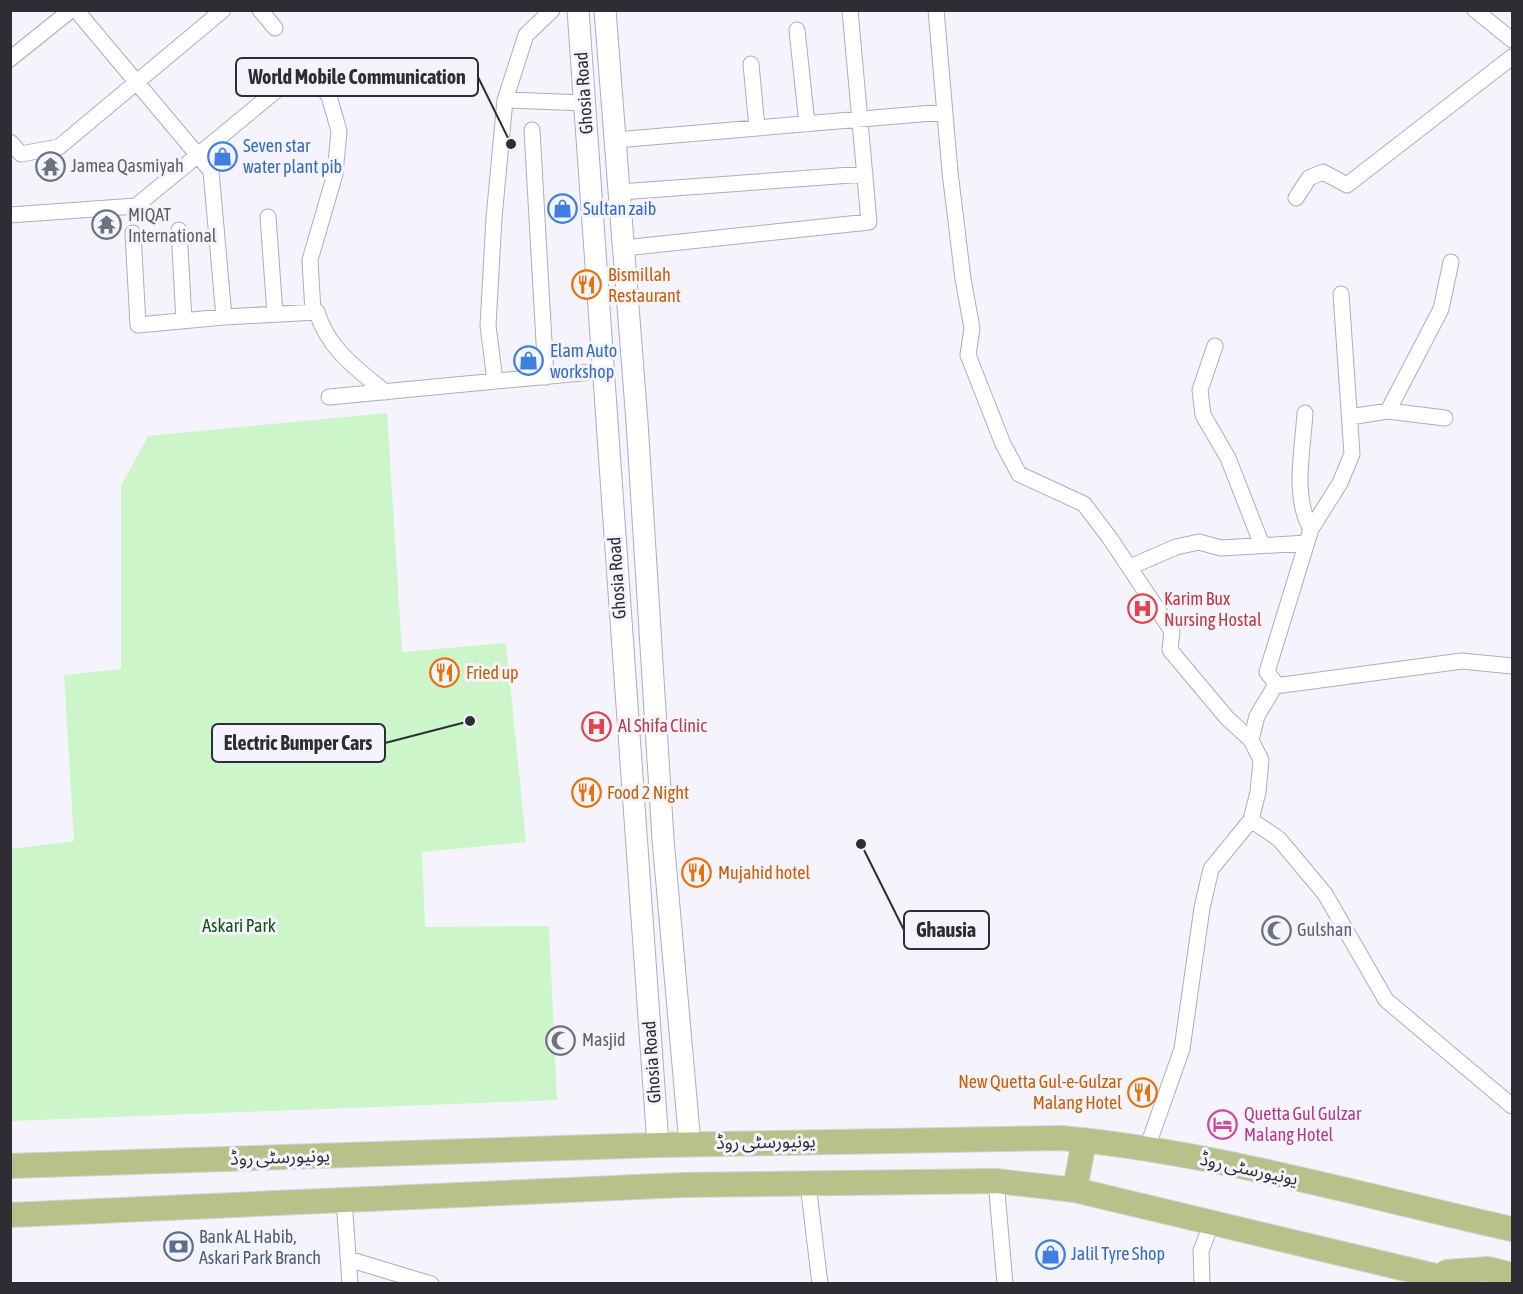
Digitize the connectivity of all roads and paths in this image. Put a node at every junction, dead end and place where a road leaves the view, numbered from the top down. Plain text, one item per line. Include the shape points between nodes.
1 (71, 10) edge
2 (76, 10) edge
3 (223, 10) edge
4 (260, 10) edge
5 (552, 10) edge
6 (578, 10) edge
7 (605, 10) edge
8 (850, 10) edge
9 (936, 10) edge
10 (1475, 10) edge
11 (274, 28) dead end
12 (797, 30) dead end
13 (1512, 40) edge
14 (1512, 57) edge
15 (10, 59) edge
16 (751, 64) dead end
17 (136, 82) junction
18 (505, 100) junction
19 (585, 103) junction
20 (944, 112) junction
21 (861, 119) junction
22 (807, 124) junction
23 (757, 128) junction
24 (532, 130) dead end
25 (616, 140) junction
26 (10, 142) edge
27 (198, 156) junction
28 (865, 174) junction
29 (620, 192) junction
30 (1296, 198) dead end
31 (10, 215) edge
32 (268, 217) dead end
33 (179, 230) dead end
34 (133, 233) dead end
35 (624, 248) junction
36 (1451, 262) dead end
37 (1341, 294) dead end
38 (313, 312) junction
39 (276, 315) junction
40 (224, 317) junction
41 (184, 321) junction
42 (1215, 346) dead end
43 (632, 351) junction
44 (603, 362) junction
45 (546, 377) junction
46 (495, 381) junction
47 (386, 392) junction
48 (329, 397) dead end
49 (1388, 411) junction
50 (1305, 412) dead end
51 (1350, 417) junction
52 (1445, 418) dead end
53 (1309, 536) junction
54 (1262, 545) junction
55 (1130, 567) junction
56 (1512, 666) edge
57 (1277, 685) junction
58 (1251, 740) junction
59 (1251, 820) junction
60 (1512, 1106) edge
61 (1084, 1140) junction
62 (690, 1144) junction
63 (658, 1145) junction
64 (1147, 1148) junction
65 (10, 1166) edge
66 (996, 1180) junction
67 (807, 1184) junction
68 (1075, 1190) junction
69 (344, 1199) junction
70 (10, 1215) edge
71 (1212, 1222) junction
72 (1508, 1229) edge
73 (348, 1259) junction
74 (1430, 1273) junction
75 (1512, 1275) edge
76 (350, 1284) edge
77 (431, 1284) edge
78 (820, 1284) edge
79 (1005, 1284) edge
80 (1202, 1284) edge
81 (1469, 1284) edge

1 - 15 street
2 - 17 street
3 - 17 street
4 - 11 street
5 - 18 street via 526,35
6 - 19 main road, Ghosia Road
7 - 25 main road
8 - 21 street
9 - 20 street
10 - 13 street
12 - 22 street
14 - 30 street via 1347,184 1323,172 1309,178
16 - 23 street
17 - 26 street via 59,147 21,154
17 - 27 street
18 - 19 street
18 - 46 street via 488,326
19 - 44 main road, Ghosia Road
20 - 21 street
20 - 55 street via 972,328 968,356 1003,444 1019,474 1084,504
21 - 22 street
21 - 28 street
22 - 23 street
23 - 25 street
24 - 45 street
25 - 29 main road
27 - 31 street via 136,206
27 - 38 street via 306,66 328,96 339,132 335,174 310,260
27 - 40 street via 211,171
28 - 29 street
28 - 35 street via 869,222
29 - 35 main road
32 - 39 street
33 - 41 street
34 - 41 street via 138,325
35 - 43 main road
36 - 49 street via 1441,309
37 - 51 street
38 - 39 street
38 - 47 street via 317,312 322,329 342,356
39 - 40 street
40 - 41 street
42 - 54 street via 1200,390 1203,415 1228,458
43 - 44 main road
43 - 62 main road via 663,839
44 - 45 street
44 - 63 main road, Ghosia Road
45 - 46 street
46 - 47 street
47 - 48 street
49 - 51 street
49 - 52 street
50 - 53 street via 1301,482
51 - 53 street via 1352,454
53 - 54 street
53 - 57 street via 1267,672
54 - 55 street via 1221,548 1198,542
55 - 58 street via 1172,631 1170,650 1227,718
56 - 57 street via 1462,661
57 - 58 street via 1257,716
58 - 59 street via 1261,760
59 - 60 street via 1279,838 1324,894 1386,1000
59 - 64 street via 1212,869 1202,908 1182,1049
61 - 62 main road, یونیورسٹی روڈ via 970,1138
61 - 64 main road, یونیورسٹی روڈ
61 - 68 main road
62 - 63 main road, یونیورسٹی روڈ
63 - 65 main road, یونیورسٹی روڈ
64 - 72 main road, یونیورسٹی روڈ
66 - 67 main road
66 - 68 main road
66 - 79 street
67 - 69 main road via 682,1185
67 - 78 street
68 - 71 main road
69 - 70 main road
69 - 73 street
71 - 74 main road
71 - 80 street via 1201,1251
73 - 76 street
73 - 77 street
74 - 75 main road via 1488,1269
74 - 81 main road

